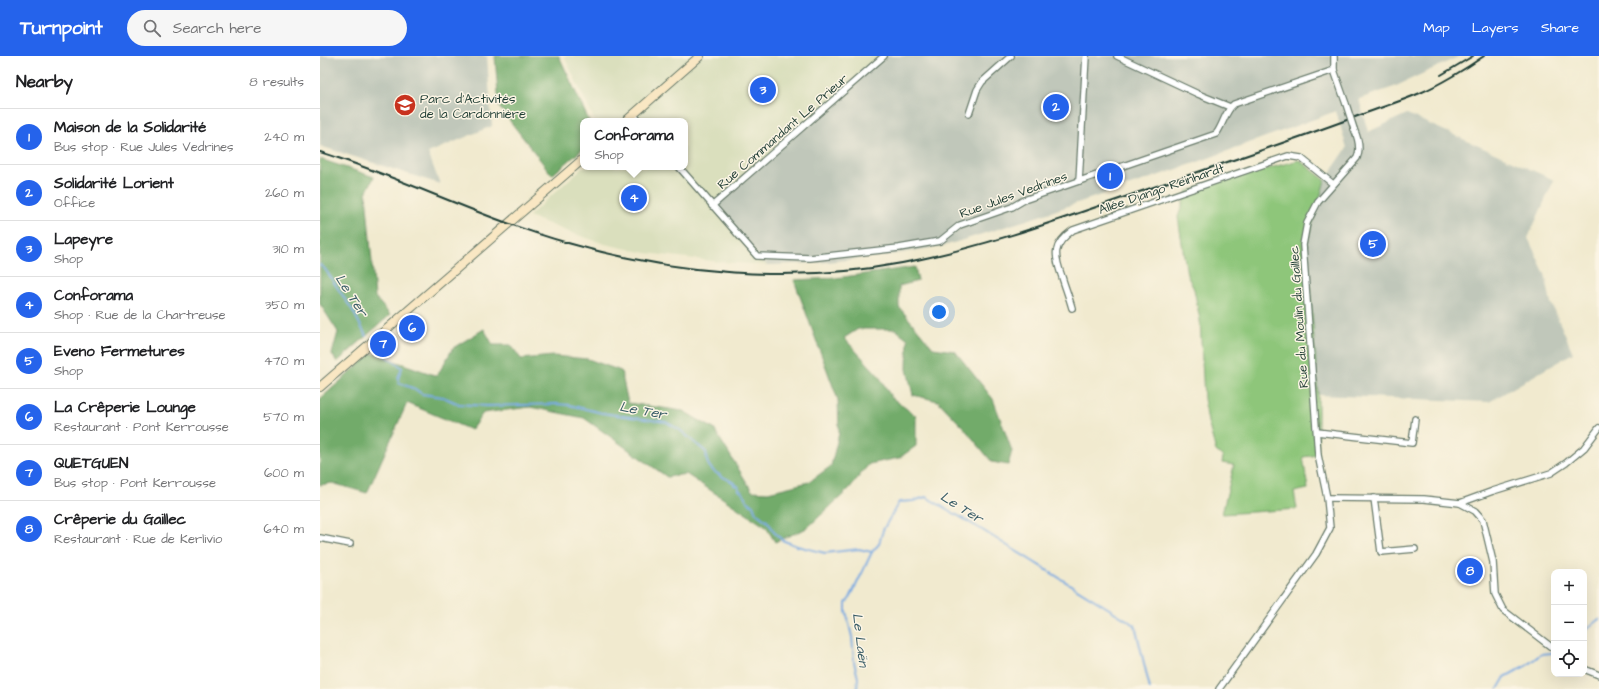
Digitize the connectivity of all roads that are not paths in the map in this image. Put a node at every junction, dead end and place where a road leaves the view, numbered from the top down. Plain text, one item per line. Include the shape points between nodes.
1 (700, 56) edge
2 (884, 56) edge
3 (1011, 56) edge
4 (1086, 56) edge
5 (1117, 56) edge
6 (1334, 56) edge
7 (1334, 70) junction
8 (1230, 107) junction
9 (969, 114) dead end
10 (637, 118) edge
11 (580, 162) edge
12 (682, 170) edge
13 (1079, 181) junction
14 (1334, 184) junction
15 (712, 206) junction
16 (1072, 308) dead end
17 (320, 387) edge
18 (1415, 419) dead end
19 (1599, 428) edge
20 (1317, 432) junction
21 (1327, 498) junction
22 (1374, 498) junction
23 (1460, 503) junction
24 (320, 538) edge
25 (350, 544) dead end
26 (1415, 549) dead end
27 (1551, 646) edge
28 (1587, 670) edge
29 (1599, 676) edge
30 (1219, 689) edge

1 - 10 main road
2 - 15 street, Rue Commandant Le Prieur
3 - 9 street via 982,82
4 - 13 street
5 - 8 street
6 - 7 street
7 - 8 street
7 - 14 street, Rue du Moulin du Gaillec, bridge via 1358,139 1359,153 1355,162
8 - 13 street, Rue Jules Vedrines via 1216,134
11 - 17 main road
12 - 15 street
13 - 15 street, Rue Jules Vedrines via 960,225 940,241 810,258 756,255
14 - 16 street, Allée Django Reinhardt via 1301,158 1288,156 1073,230 1060,241 1056,260
14 - 20 street, Rue du Moulin du Gaillec via 1310,216 1303,245
18 - 20 street via 1412,443
19 - 23 street via 1584,448 1551,473
20 - 21 street, Rue du Moulin du Gaillec via 1318,455
21 - 22 street
21 - 30 street, Rue du Moulin du Gaillec via 1330,528 1316,554
22 - 23 street
22 - 26 street via 1381,552
23 - 27 street via 1475,511 1483,520 1492,562 1495,594 1503,610
24 - 25 street
28 - 29 street

